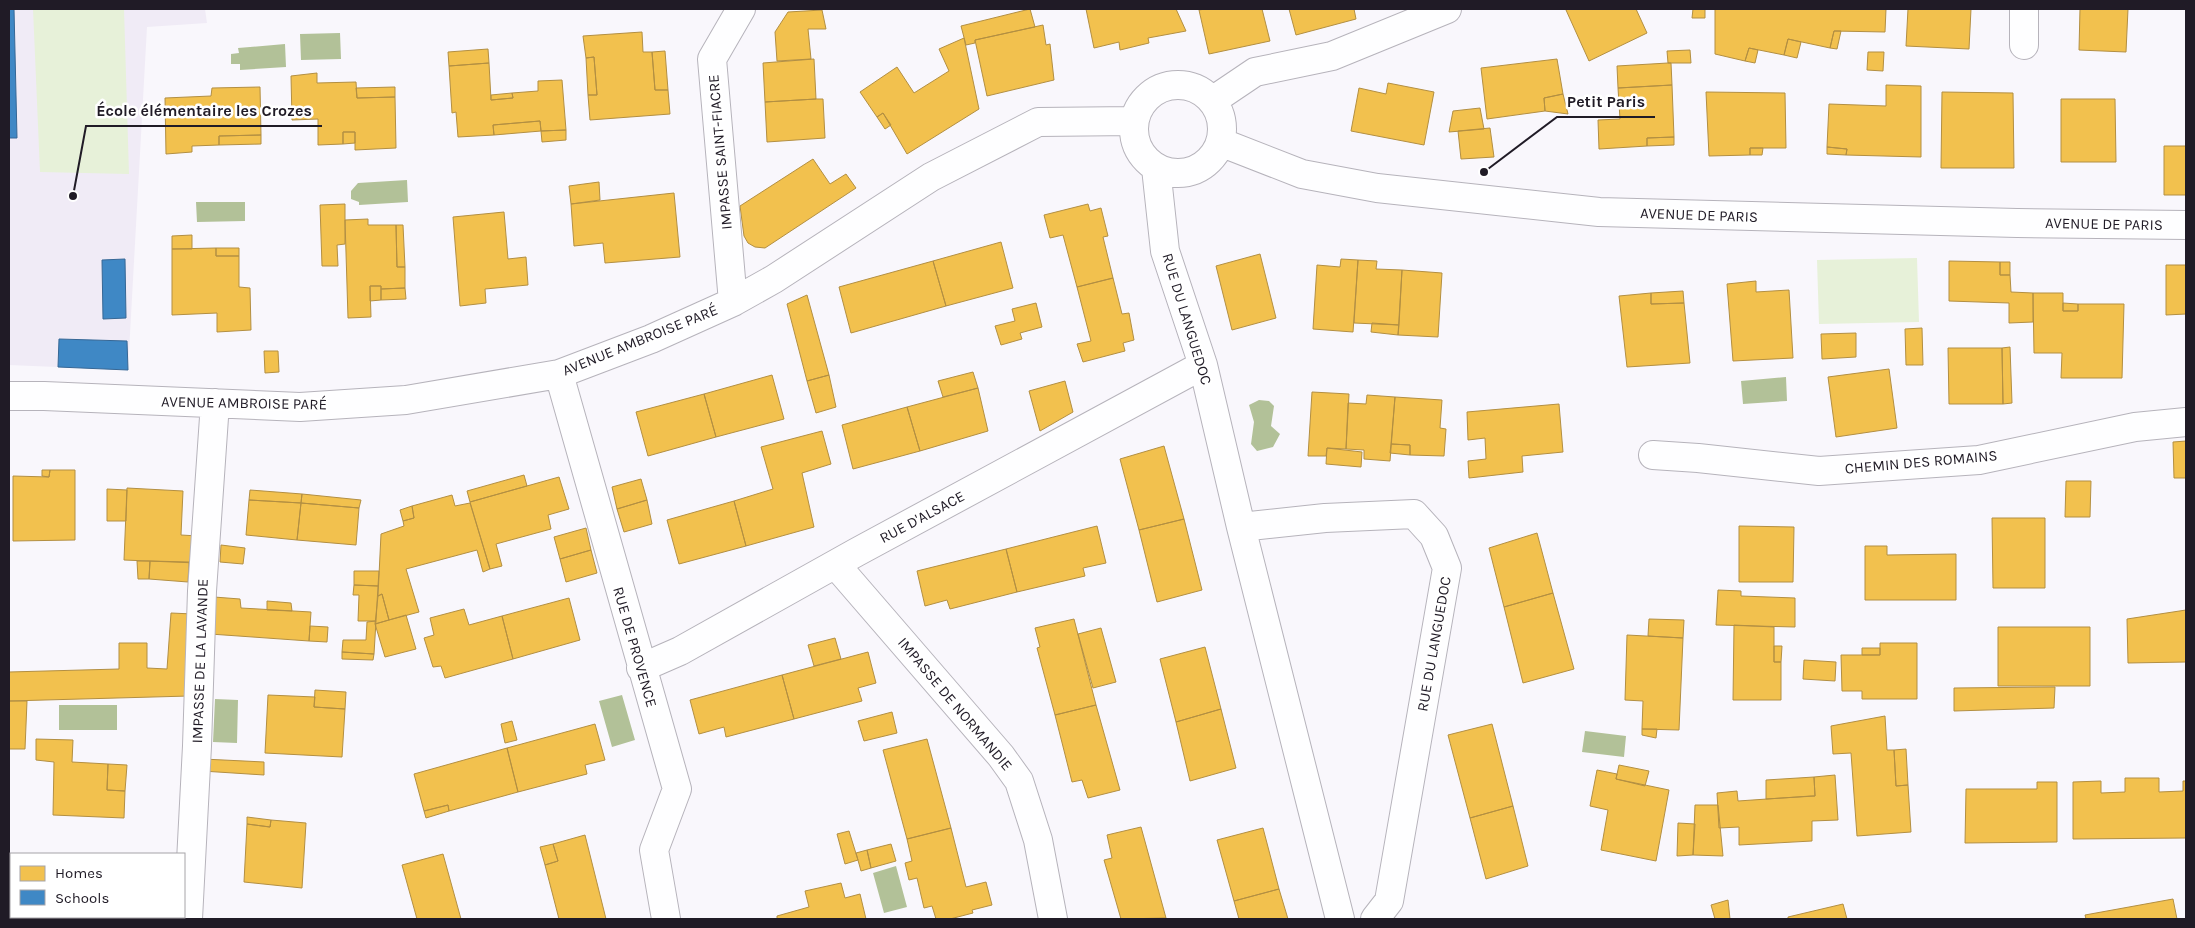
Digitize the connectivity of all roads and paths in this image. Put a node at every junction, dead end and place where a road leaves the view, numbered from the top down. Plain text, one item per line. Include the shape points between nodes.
1 (741, 9) edge
2 (1448, 9) edge
3 (2024, 9) edge
4 (2024, 45) dead end
5 (1212, 102) junction
6 (1134, 121) junction
7 (1220, 142) junction
8 (1156, 168) junction
9 (2186, 225) edge
10 (733, 302) junction
11 (1203, 366) junction
12 (559, 374) junction
13 (9, 396) edge
14 (215, 403) junction
15 (2186, 422) edge
16 (1653, 455) dead end
17 (1241, 527) junction
18 (836, 564) junction
19 (641, 668) junction
20 (188, 919) edge
21 (666, 919) edge
22 (1053, 919) edge
23 (1340, 919) edge
24 (1375, 919) edge

1 - 10 street, IMPASSE SAINT-FIACRE via 712,59
2 - 5 street via 1332,56 1255,72
3 - 4 street
5 - 6 street via 1189,86 1159,88 1147,96
5 - 7 street via 1222,128
6 - 8 street via 1138,148 1145,160
6 - 10 street, AVENUE AMBROISE PARÉ via 1038,122 930,177 774,279
7 - 8 street via 1215,154 1195,170 1169,173
7 - 9 street, AVENUE DE PARIS via 1302,174 1377,188 1599,212
8 - 11 street, RUE DU LANGUEDOC via 1165,251
10 - 12 street, AVENUE AMBROISE PARÉ via 651,339
11 - 17 street, RUE DU LANGUEDOC
11 - 18 street, RUE D'ALSACE
12 - 14 street, AVENUE AMBROISE PARÉ via 406,400 300,406
12 - 19 street, RUE DE PROVENCE
13 - 14 street, AVENUE AMBROISE PARÉ
14 - 20 street, IMPASSE DE LA LAVANDE via 202,591
15 - 16 street, CHEMIN DES ROMAINS via 2135,427 1979,460 1819,470
17 - 23 street, RUE DU LANGUEDOC
17 - 24 street, RUE DU LANGUEDOC via 1325,518 1414,514 1434,536 1447,568 1389,901
18 - 19 street, RUE D'ALSACE via 680,651
18 - 22 street, IMPASSE DE NORMANDIE via 1019,781 1038,840
19 - 21 street, RUE DE PROVENCE via 677,789 654,850

